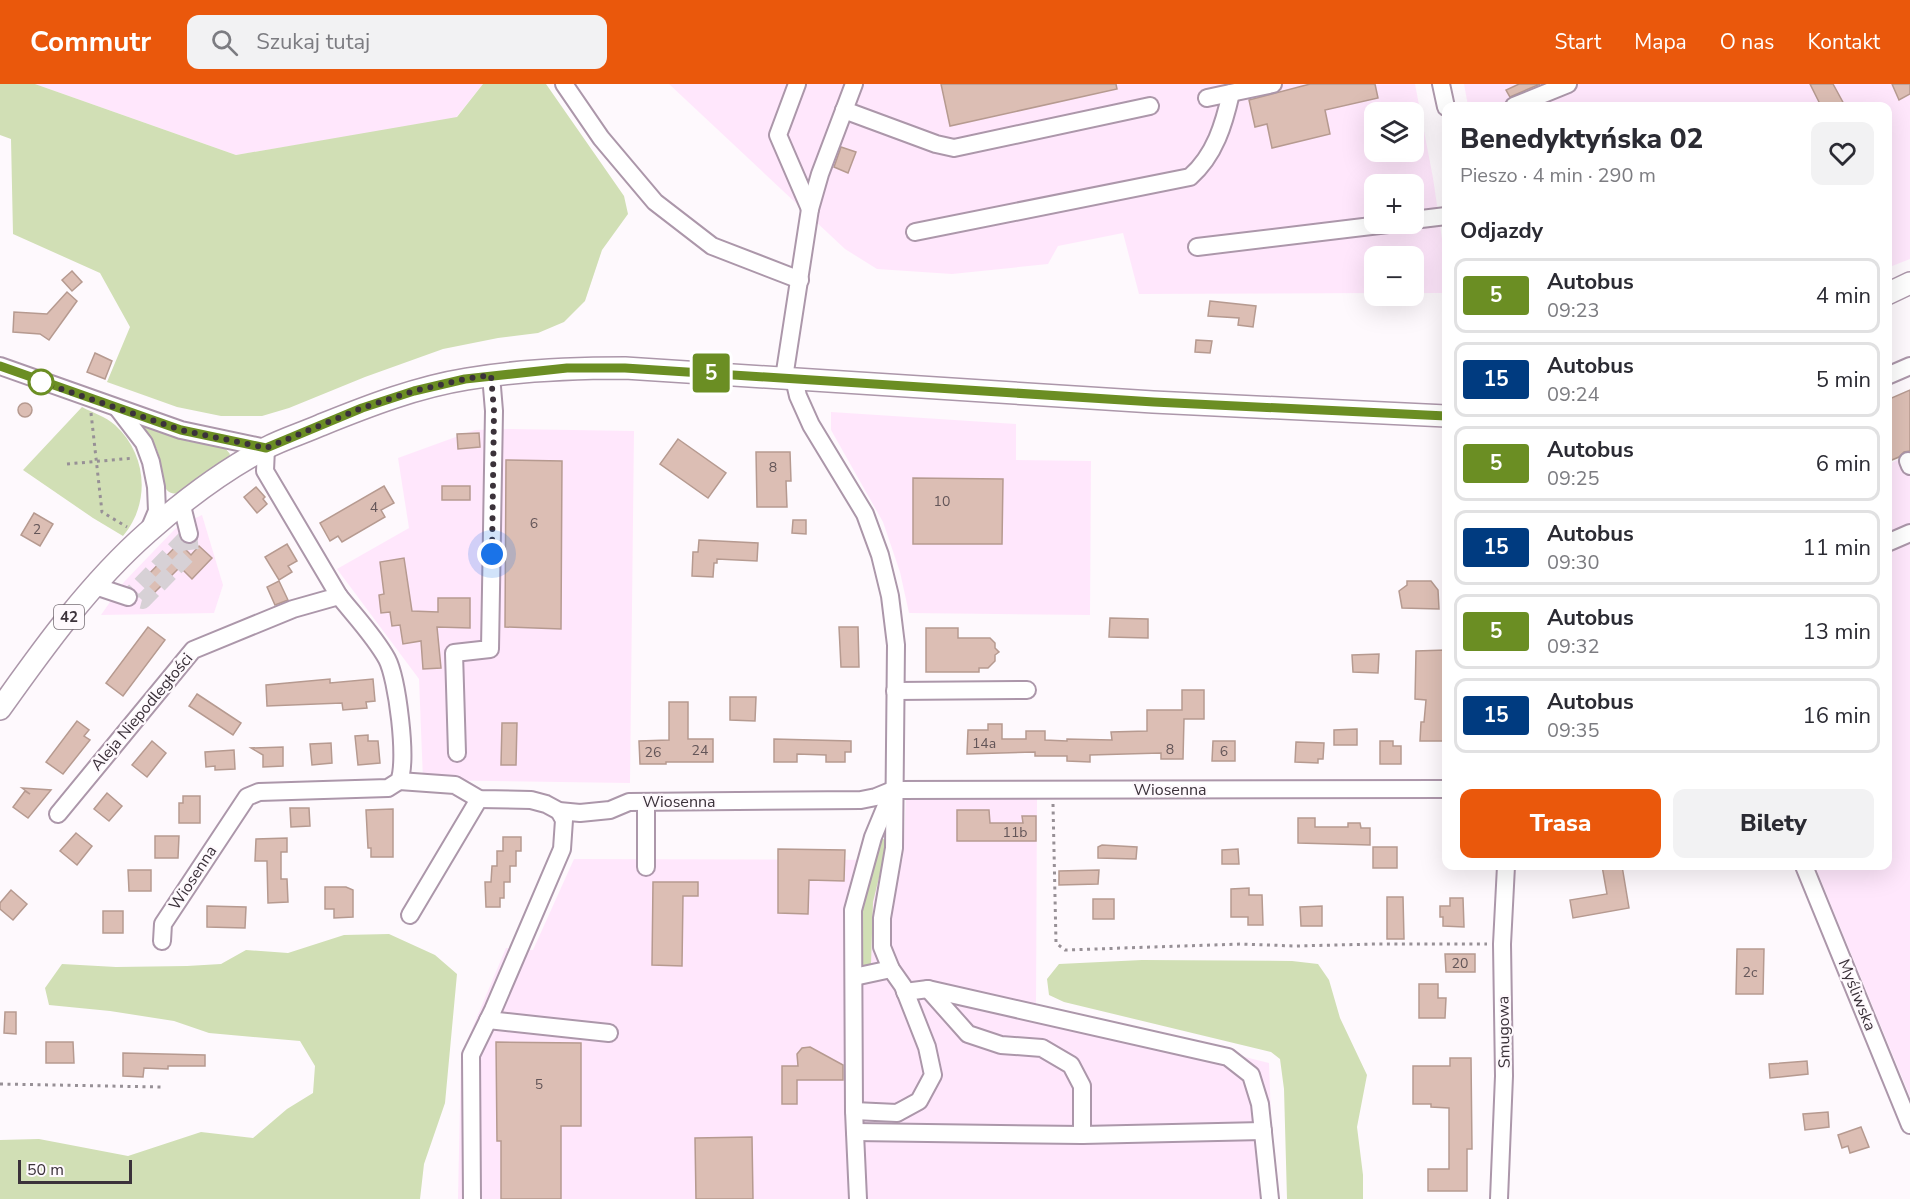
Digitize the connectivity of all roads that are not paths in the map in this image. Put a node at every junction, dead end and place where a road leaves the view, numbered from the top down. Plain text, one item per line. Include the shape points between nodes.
1 (564, 84) edge
2 (797, 84) edge
3 (854, 84) edge
4 (1273, 84) edge
5 (1441, 84) edge
6 (1568, 84) edge
7 (1231, 93) junction
8 (1207, 98) dead end
9 (1445, 102) edge
10 (1524, 102) edge
11 (1150, 106) dead end
12 (844, 110) junction
13 (810, 208) junction
14 (1442, 216) edge
15 (1424, 219) edge
16 (1364, 227) edge
17 (915, 232) dead end
18 (1197, 248) dead end
19 (800, 280) junction
20 (1910, 283) edge
21 (1892, 292) edge
22 (0, 366) edge
23 (1910, 366) edge
24 (1892, 374) edge
25 (491, 375) junction
26 (789, 378) junction
27 (118, 408) junction
28 (1442, 416) edge
29 (266, 448) junction
30 (182, 506) junction
31 (148, 532) junction
32 (1910, 533) edge
33 (189, 534) tunnel mouth
34 (1892, 541) edge
35 (95, 586) junction
36 (339, 596) junction
37 (128, 597) dead end
38 (1027, 690) dead end
39 (895, 692) junction
40 (0, 709) edge
41 (457, 753) dead end
42 (399, 781) junction
43 (1442, 789) edge
44 (893, 790) junction
45 (479, 799) junction
46 (638, 802) junction
47 (559, 811) junction
48 (58, 814) dead end
49 (646, 867) dead end
50 (1506, 870) edge
51 (1806, 870) edge
52 (410, 915) dead end
53 (162, 942) dead end
54 (891, 969) junction
55 (854, 977) junction
56 (928, 989) junction
57 (905, 992) junction
58 (488, 1020) junction
59 (609, 1033) dead end
60 (854, 1111) junction
61 (897, 1113) junction
62 (1910, 1125) edge
63 (1263, 1131) junction
64 (855, 1132) junction
65 (898, 1132) junction
66 (1082, 1135) junction
67 (472, 1199) edge
68 (858, 1199) edge
69 (1270, 1199) edge
70 (1499, 1199) edge

1 - 19 street via 601,138 655,202 712,246
2 - 13 street via 778,135
3 - 12 street
4 - 7 street
5 - 9 street
6 - 10 street
7 - 8 street
7 - 17 street via 1223,128 1206,160 1190,177
11 - 12 street via 954,148
12 - 13 street
13 - 19 street
14 - 15 street
16 - 18 street
19 - 26 street
20 - 21 main road
22 - 27 street
23 - 24 street
25 - 26 main road, 42 via 567,368 625,368
25 - 29 main road, 42 via 362,408
25 - 41 street via 494,411 490,649 454,653
26 - 28 main road, 42
26 - 39 street via 811,425 865,514 880,555 894,626
27 - 29 street via 201,436
27 - 31 street via 144,443 152,462 157,510
29 - 30 main road, 42
29 - 36 street via 265,471
30 - 31 main road, 42
30 - 33 street
31 - 35 main road, 42
32 - 34 street
35 - 37 street
35 - 40 main road, 42
36 - 42 street via 387,659 394,676 404,765
36 - 48 street, Aleja Niepodległości via 293,609 193,650
38 - 39 street
39 - 44 street
42 - 45 street, Wiosenna via 455,785
42 - 53 street, Wiosenna via 388,788 259,792 247,797 163,924
43 - 44 street, Wiosenna
44 - 46 street, Wiosenna via 861,801
44 - 54 street via 894,848 882,918 882,947
44 - 55 street via 873,837 853,910
45 - 47 street, Wiosenna via 531,800
45 - 52 street
46 - 47 street, Wiosenna via 602,812
46 - 49 street
47 - 58 street via 564,820 562,849
50 - 70 street, Smugowa
51 - 62 street, Myśliwska
54 - 55 street
54 - 57 street
55 - 60 street
56 - 57 street
56 - 63 street via 1228,1057 1251,1076
56 - 66 street via 968,1034 1001,1045 1042,1048 1071,1065 1082,1086
57 - 61 street via 927,1047 933,1075 919,1101
58 - 59 street
58 - 67 street via 471,1055
60 - 61 street
60 - 64 street
61 - 65 street
63 - 66 street
63 - 69 street
64 - 65 street
64 - 68 street
65 - 66 street

